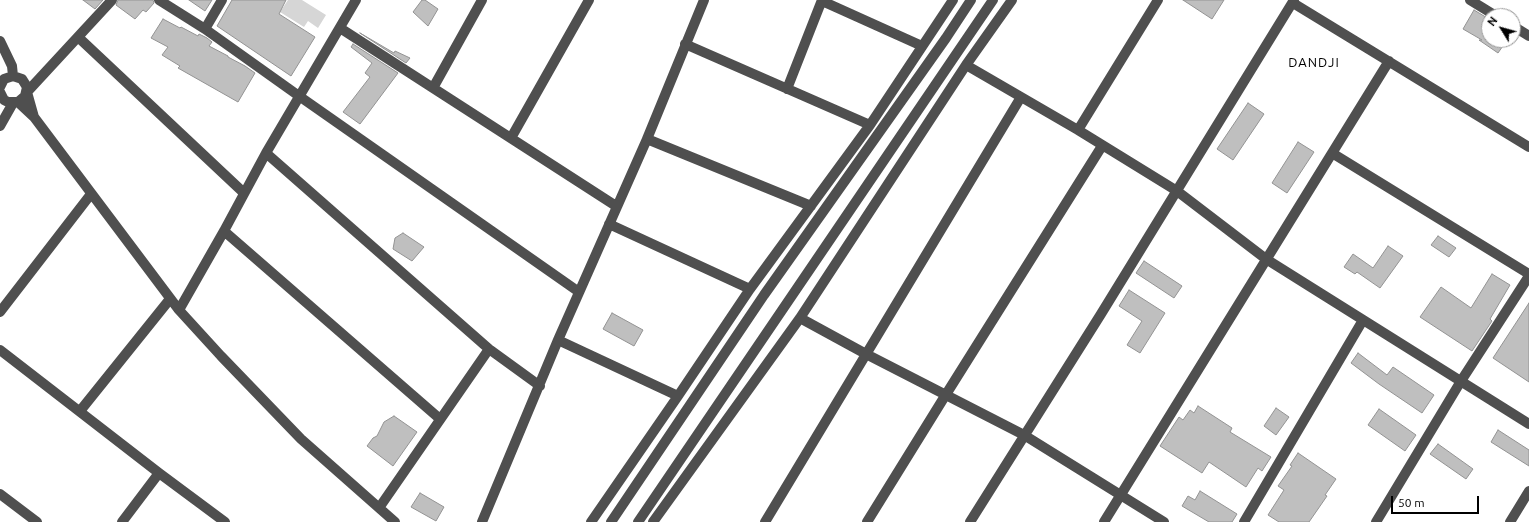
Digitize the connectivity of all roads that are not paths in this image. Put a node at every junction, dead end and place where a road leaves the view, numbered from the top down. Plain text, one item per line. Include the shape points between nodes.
1 (112, 0) edge
2 (159, 0) edge
3 (222, 0) edge
4 (356, 0) edge
5 (482, 0) edge
6 (589, 0) edge
7 (704, 0) edge
8 (822, 0) edge
9 (952, 0) edge
10 (971, 0) edge
11 (993, 0) edge
12 (1012, 0) edge
13 (1158, 0) edge
14 (1470, 0) edge
15 (1294, 1) edge
16 (1483, 8) edge
17 (340, 28) junction
18 (205, 29) junction
19 (78, 37) junction
20 (0, 41) edge
21 (686, 44) junction
22 (922, 46) junction
23 (1388, 61) junction
24 (966, 65) junction
25 (13, 76) junction
26 (0, 87) edge
27 (433, 88) junction
28 (787, 89) junction
29 (26, 92) junction
30 (298, 96) junction
31 (1021, 97) junction
32 (15, 103) junction
33 (34, 117) junction
34 (870, 125) junction
35 (0, 126) edge
36 (1078, 130) junction
37 (511, 138) junction
38 (646, 139) junction
39 (1102, 146) junction
40 (1529, 147) edge
41 (266, 153) junction
42 (1332, 153) junction
43 (1177, 191) junction
44 (244, 193) junction
45 (91, 194) junction
46 (616, 206) junction
47 (811, 206) junction
48 (609, 224) junction
49 (224, 232) junction
50 (1266, 259) junction
51 (1529, 275) edge
52 (750, 289) junction
53 (578, 292) junction
54 (170, 299) junction
55 (179, 310) junction
56 (0, 312) edge
57 (800, 318) junction
58 (1363, 320) junction
59 (558, 340) junction
60 (489, 349) junction
61 (0, 350) edge
62 (866, 354) junction
63 (1461, 381) junction
64 (540, 386) junction
65 (678, 396) junction
66 (945, 396) junction
67 (80, 411) junction
68 (440, 419) junction
69 (1529, 424) edge
70 (1024, 435) junction
71 (159, 473) junction
72 (1529, 491) edge
73 (0, 494) edge
74 (1120, 495) junction
75 (379, 508) junction
76 (37, 522) edge
77 (122, 522) edge
78 (225, 522) edge
79 (395, 522) edge
80 (482, 522) edge
81 (591, 522) edge
82 (611, 522) edge
83 (638, 522) edge
84 (653, 522) edge
85 (765, 522) edge
86 (867, 522) edge
87 (970, 522) edge
88 (1104, 522) edge
89 (1164, 522) edge
90 (1244, 522) edge
91 (1376, 522) edge
92 (1510, 522) edge

1 - 19 street
2 - 18 street
3 - 18 street
4 - 17 street
5 - 27 street
6 - 37 street
7 - 21 street
8 - 22 street
8 - 28 street
9 - 22 street
10 - 82 street via 764,295
11 - 83 street
12 - 24 street
13 - 36 street
14 - 16 street
15 - 23 street
15 - 43 street
17 - 27 street
17 - 30 street
18 - 30 street
19 - 29 street
19 - 44 street
20 - 25 street via 12,66
21 - 28 street
21 - 38 street
22 - 34 street
23 - 40 street
23 - 42 street
24 - 31 street
24 - 57 street
25 - 26 street via 4,79
25 - 29 street via 22,79
26 - 32 street via 4,100
27 - 37 street
28 - 34 street
29 - 32 street via 22,100
29 - 33 street
30 - 41 street
30 - 53 street
31 - 36 street
31 - 62 street
32 - 33 street
32 - 35 street
33 - 45 street
34 - 47 street
36 - 39 street
37 - 46 street
38 - 46 street
38 - 47 street
39 - 43 street
39 - 66 street
41 - 44 street
41 - 60 street
42 - 50 street
42 - 51 street
43 - 50 street
43 - 70 street
44 - 49 street
45 - 54 street
45 - 56 street
46 - 48 street
47 - 52 street
48 - 52 street
48 - 53 street
49 - 55 street
49 - 68 street
50 - 58 street
50 - 74 street
51 - 63 street
52 - 65 street
53 - 59 street
54 - 55 street
54 - 67 street
55 - 75 street via 301,439
57 - 62 street
57 - 84 street
58 - 63 street
58 - 90 street
59 - 64 street
59 - 65 street
60 - 64 street
60 - 68 street
61 - 67 street
62 - 66 street
62 - 85 street
63 - 69 street
63 - 91 street
64 - 80 street
65 - 81 street
66 - 70 street
66 - 86 street
67 - 71 street
68 - 75 street
70 - 74 street
70 - 87 street
71 - 77 street
71 - 78 street
72 - 92 street
73 - 76 street
74 - 88 street
74 - 89 street
75 - 79 street

